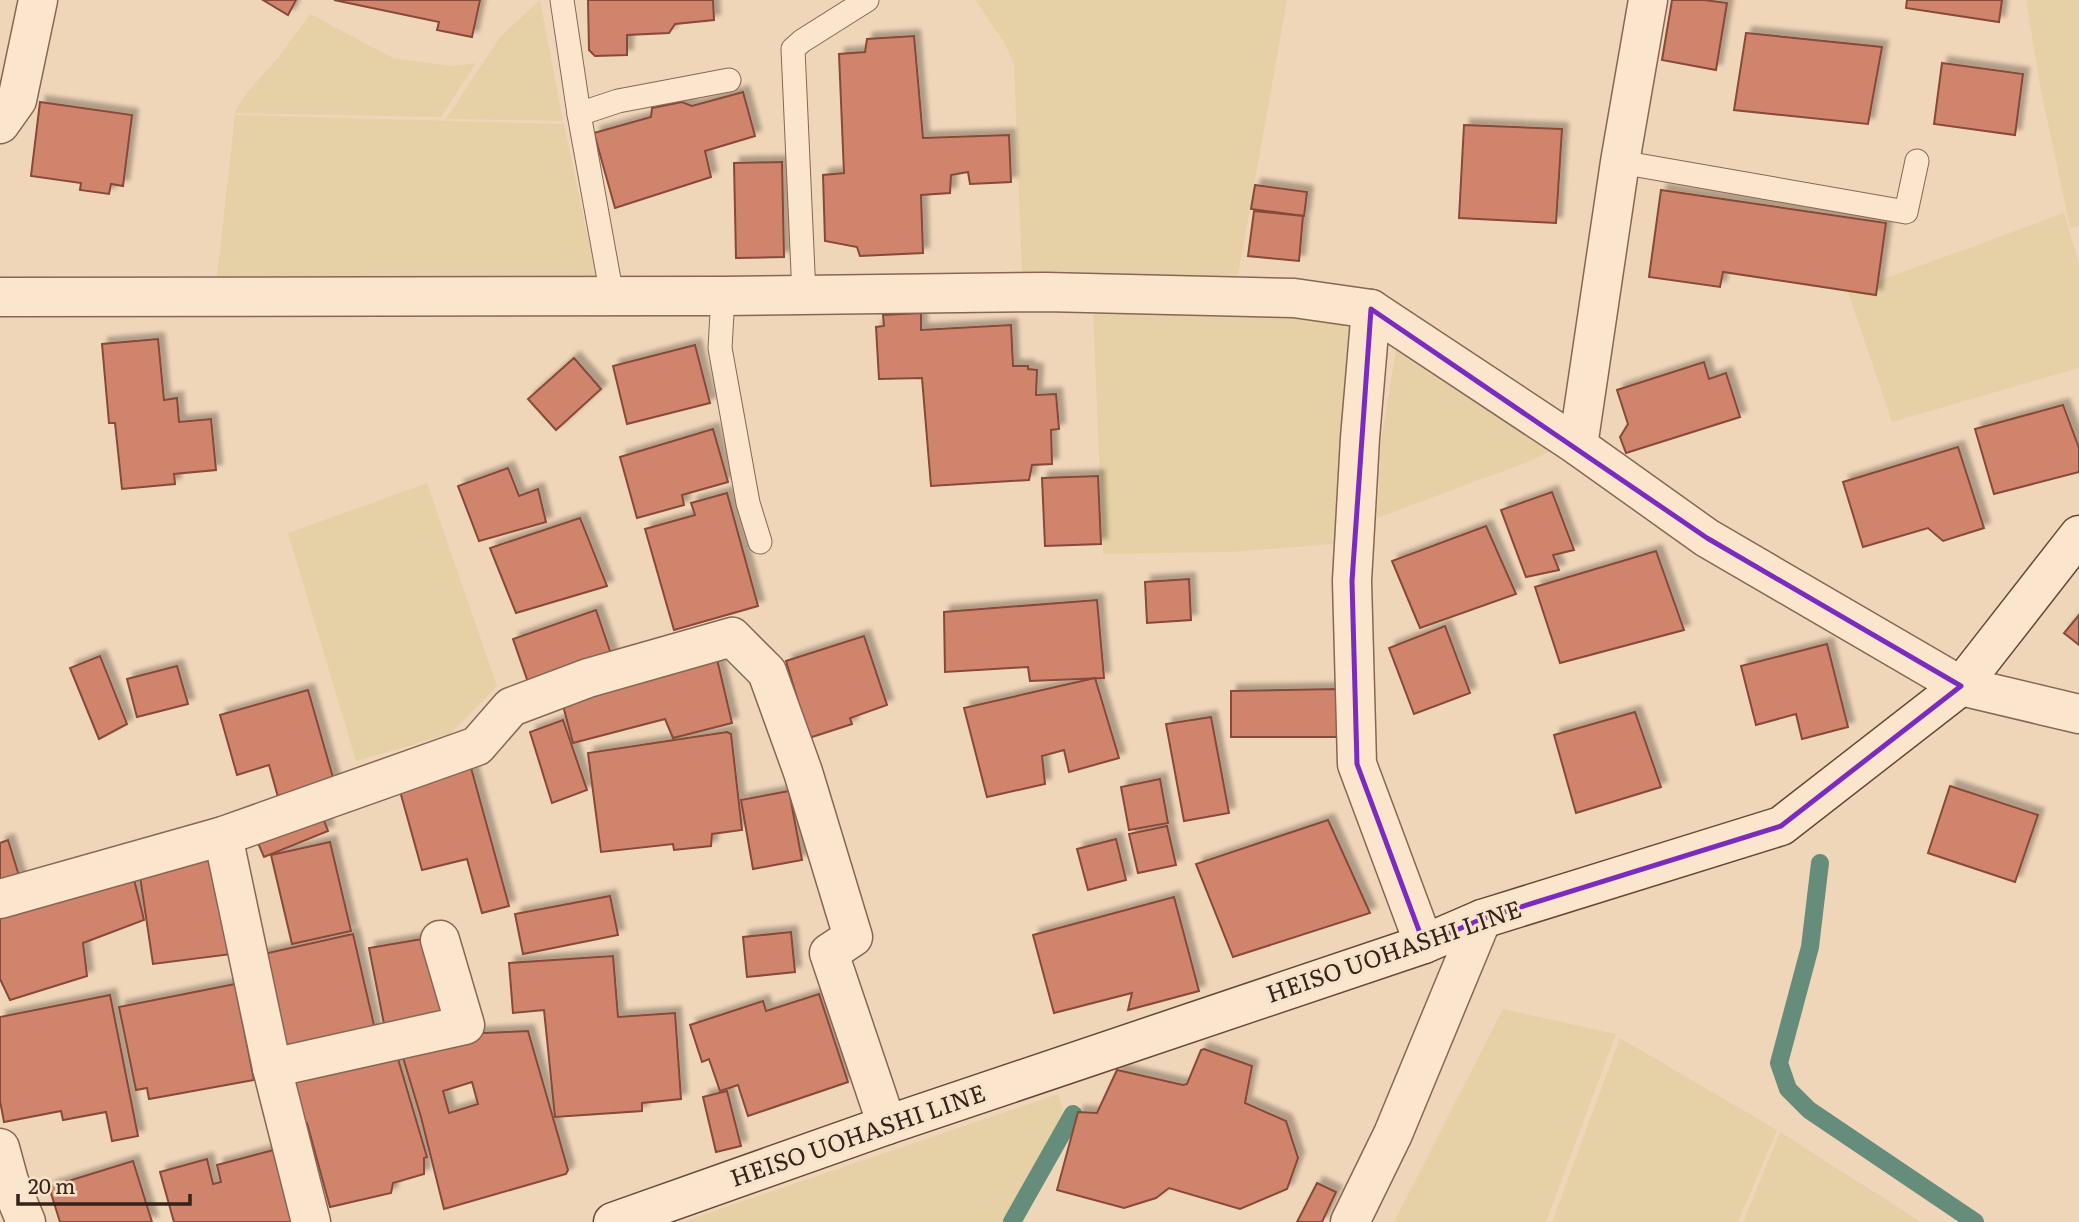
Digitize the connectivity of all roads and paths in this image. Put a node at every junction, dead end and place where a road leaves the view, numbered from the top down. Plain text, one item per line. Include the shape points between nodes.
1 (38, 0) edge
2 (562, 0) edge
3 (867, 0) edge
4 (1648, 0) edge
5 (729, 80) dead end
6 (579, 114) junction
7 (0, 124) edge
8 (1917, 161) dead end
9 (1620, 162) junction
10 (804, 295) junction
11 (612, 296) junction
12 (723, 296) junction
13 (0, 297) edge
14 (1371, 309) junction
15 (1578, 446) junction
16 (2079, 535) edge
17 (760, 542) dead end
18 (1961, 686) junction
19 (2079, 714) edge
20 (223, 836) junction
21 (0, 899) edge
22 (1482, 919) junction
23 (440, 940) dead end
24 (1424, 944) junction
25 (272, 1068) junction
26 (887, 1125) junction
27 (0, 1148) edge
28 (26, 1222) edge
29 (312, 1222) edge
30 (613, 1222) edge
31 (1350, 1222) edge

1 - 7 street via 17,100
2 - 6 lane
3 - 10 lane via 793,49
4 - 9 street
5 - 6 lane via 618,101
6 - 11 lane
8 - 9 lane via 1906,212
9 - 15 street
10 - 12 street
10 - 14 street via 1046,292 1294,298
11 - 12 street
11 - 13 street
12 - 17 lane via 720,348 748,503
14 - 15 street
14 - 24 street via 1352,581 1357,764
15 - 18 street via 1707,538
16 - 18 street, HEISO UOHASHI LINE
18 - 19 street
18 - 22 street, HEISO UOHASHI LINE via 1781,826
20 - 21 street
20 - 25 street
20 - 26 street via 477,747 511,707 588,678 732,637 768,672 803,772 853,937 829,953
22 - 24 street, HEISO UOHASHI LINE
22 - 31 street via 1393,1134
23 - 25 street via 464,1025
24 - 26 street, HEISO UOHASHI LINE
25 - 29 street
26 - 30 street, HEISO UOHASHI LINE
27 - 28 street

